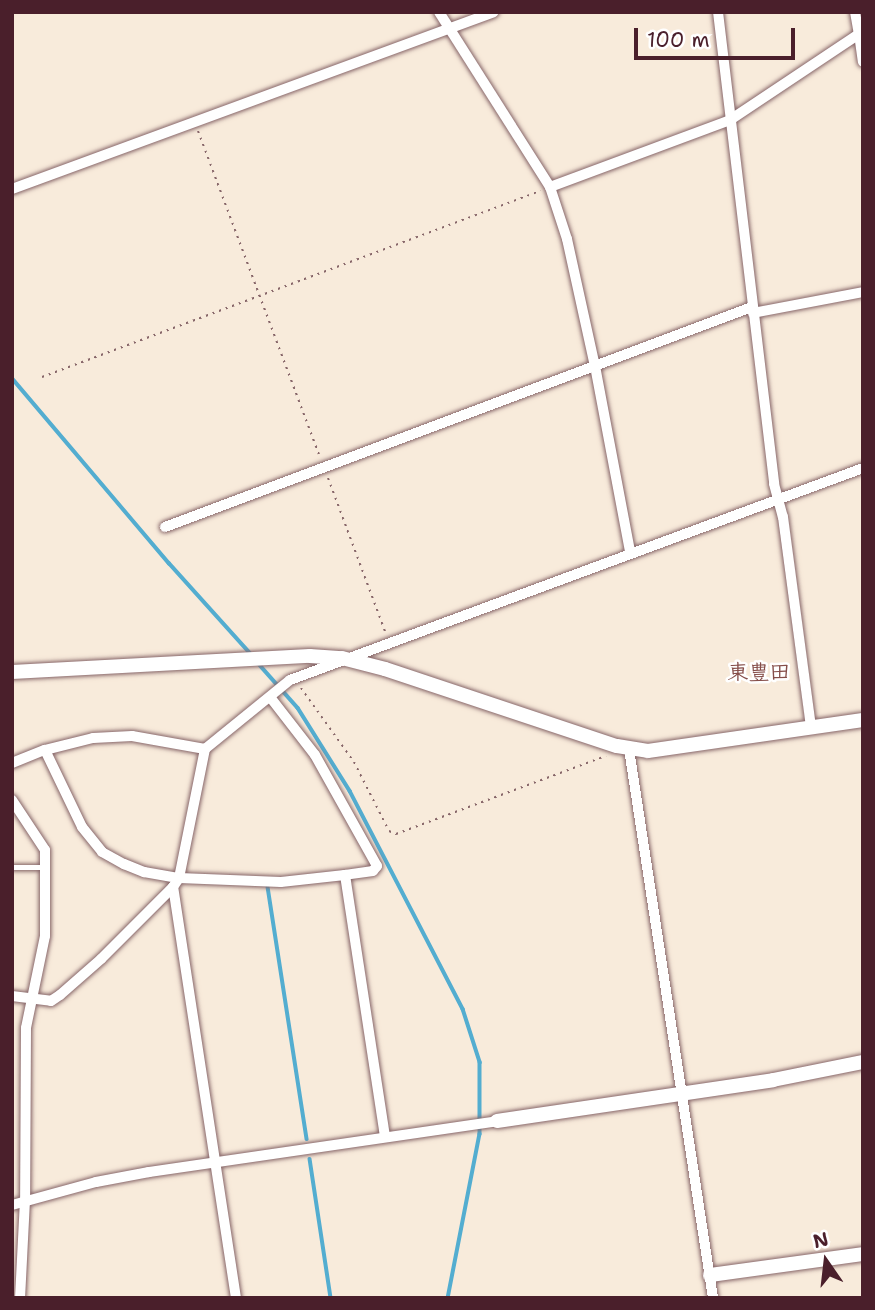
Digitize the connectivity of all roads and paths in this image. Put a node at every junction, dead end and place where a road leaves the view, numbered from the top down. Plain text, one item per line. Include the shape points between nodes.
1 (439, 12) edge
2 (494, 12) edge
3 (718, 12) edge
4 (855, 12) edge
5 (450, 29) junction
6 (861, 34) edge
7 (863, 62) edge
8 (194, 120) junction
9 (730, 120) junction
10 (550, 187) junction
11 (12, 189) edge
12 (863, 292) edge
13 (259, 295) junction
14 (753, 310) junction
15 (595, 366) junction
16 (42, 377) dead end
17 (323, 466) junction
18 (863, 468) edge
19 (778, 499) junction
20 (165, 527) dead end
21 (629, 552) junction
22 (389, 641) junction
23 (342, 658) junction
24 (12, 672) edge
25 (292, 679) junction
26 (270, 697) junction
27 (863, 720) edge
28 (811, 728) junction
29 (623, 748) junction
30 (205, 749) junction
31 (45, 750) junction
32 (12, 763) edge
33 (12, 800) edge
34 (12, 867) edge
35 (45, 867) junction
36 (345, 876) junction
37 (176, 883) junction
38 (12, 996) edge
39 (31, 998) junction
40 (863, 1062) edge
41 (683, 1093) junction
42 (497, 1121) joint
43 (385, 1136) junction
44 (215, 1164) junction
45 (25, 1200) junction
46 (12, 1205) edge
47 (863, 1254) edge
48 (710, 1275) junction
49 (20, 1298) edge
50 (236, 1298) edge
51 (713, 1298) edge

1 - 5 street
2 - 5 street
3 - 9 street
4 - 6 street
5 - 8 street
5 - 10 street
6 - 7 street
6 - 9 street
8 - 11 street
8 - 13 path
9 - 10 street
9 - 14 street
10 - 13 path
10 - 15 street via 567,239
12 - 14 street
13 - 16 path
13 - 17 path
14 - 15 street
14 - 19 street
15 - 17 street
15 - 21 street
17 - 20 street
17 - 22 path
18 - 19 street
19 - 21 street
19 - 28 street
21 - 22 street
22 - 23 street
23 - 24 street
23 - 25 street
23 - 29 street
25 - 26 street
25 - 29 path via 354,762 389,831 396,834
26 - 30 street
26 - 36 street via 314,755 377,866 373,871
27 - 28 street
28 - 29 street via 648,751
29 - 41 street
30 - 31 street via 132,736 93,738
30 - 37 street
31 - 32 street
31 - 37 street via 82,827 102,852
33 - 35 street via 45,850
34 - 35 lane
35 - 39 street via 44,936
36 - 37 street
36 - 43 street
37 - 39 street via 60,995 51,1001
37 - 44 street
38 - 39 street
39 - 45 street via 26,1028
40 - 41 street
41 - 42 street
41 - 48 street
42 - 43 street
43 - 44 street
44 - 45 street via 96,1182
44 - 50 street
45 - 46 street
45 - 49 street
47 - 48 street
48 - 51 street

